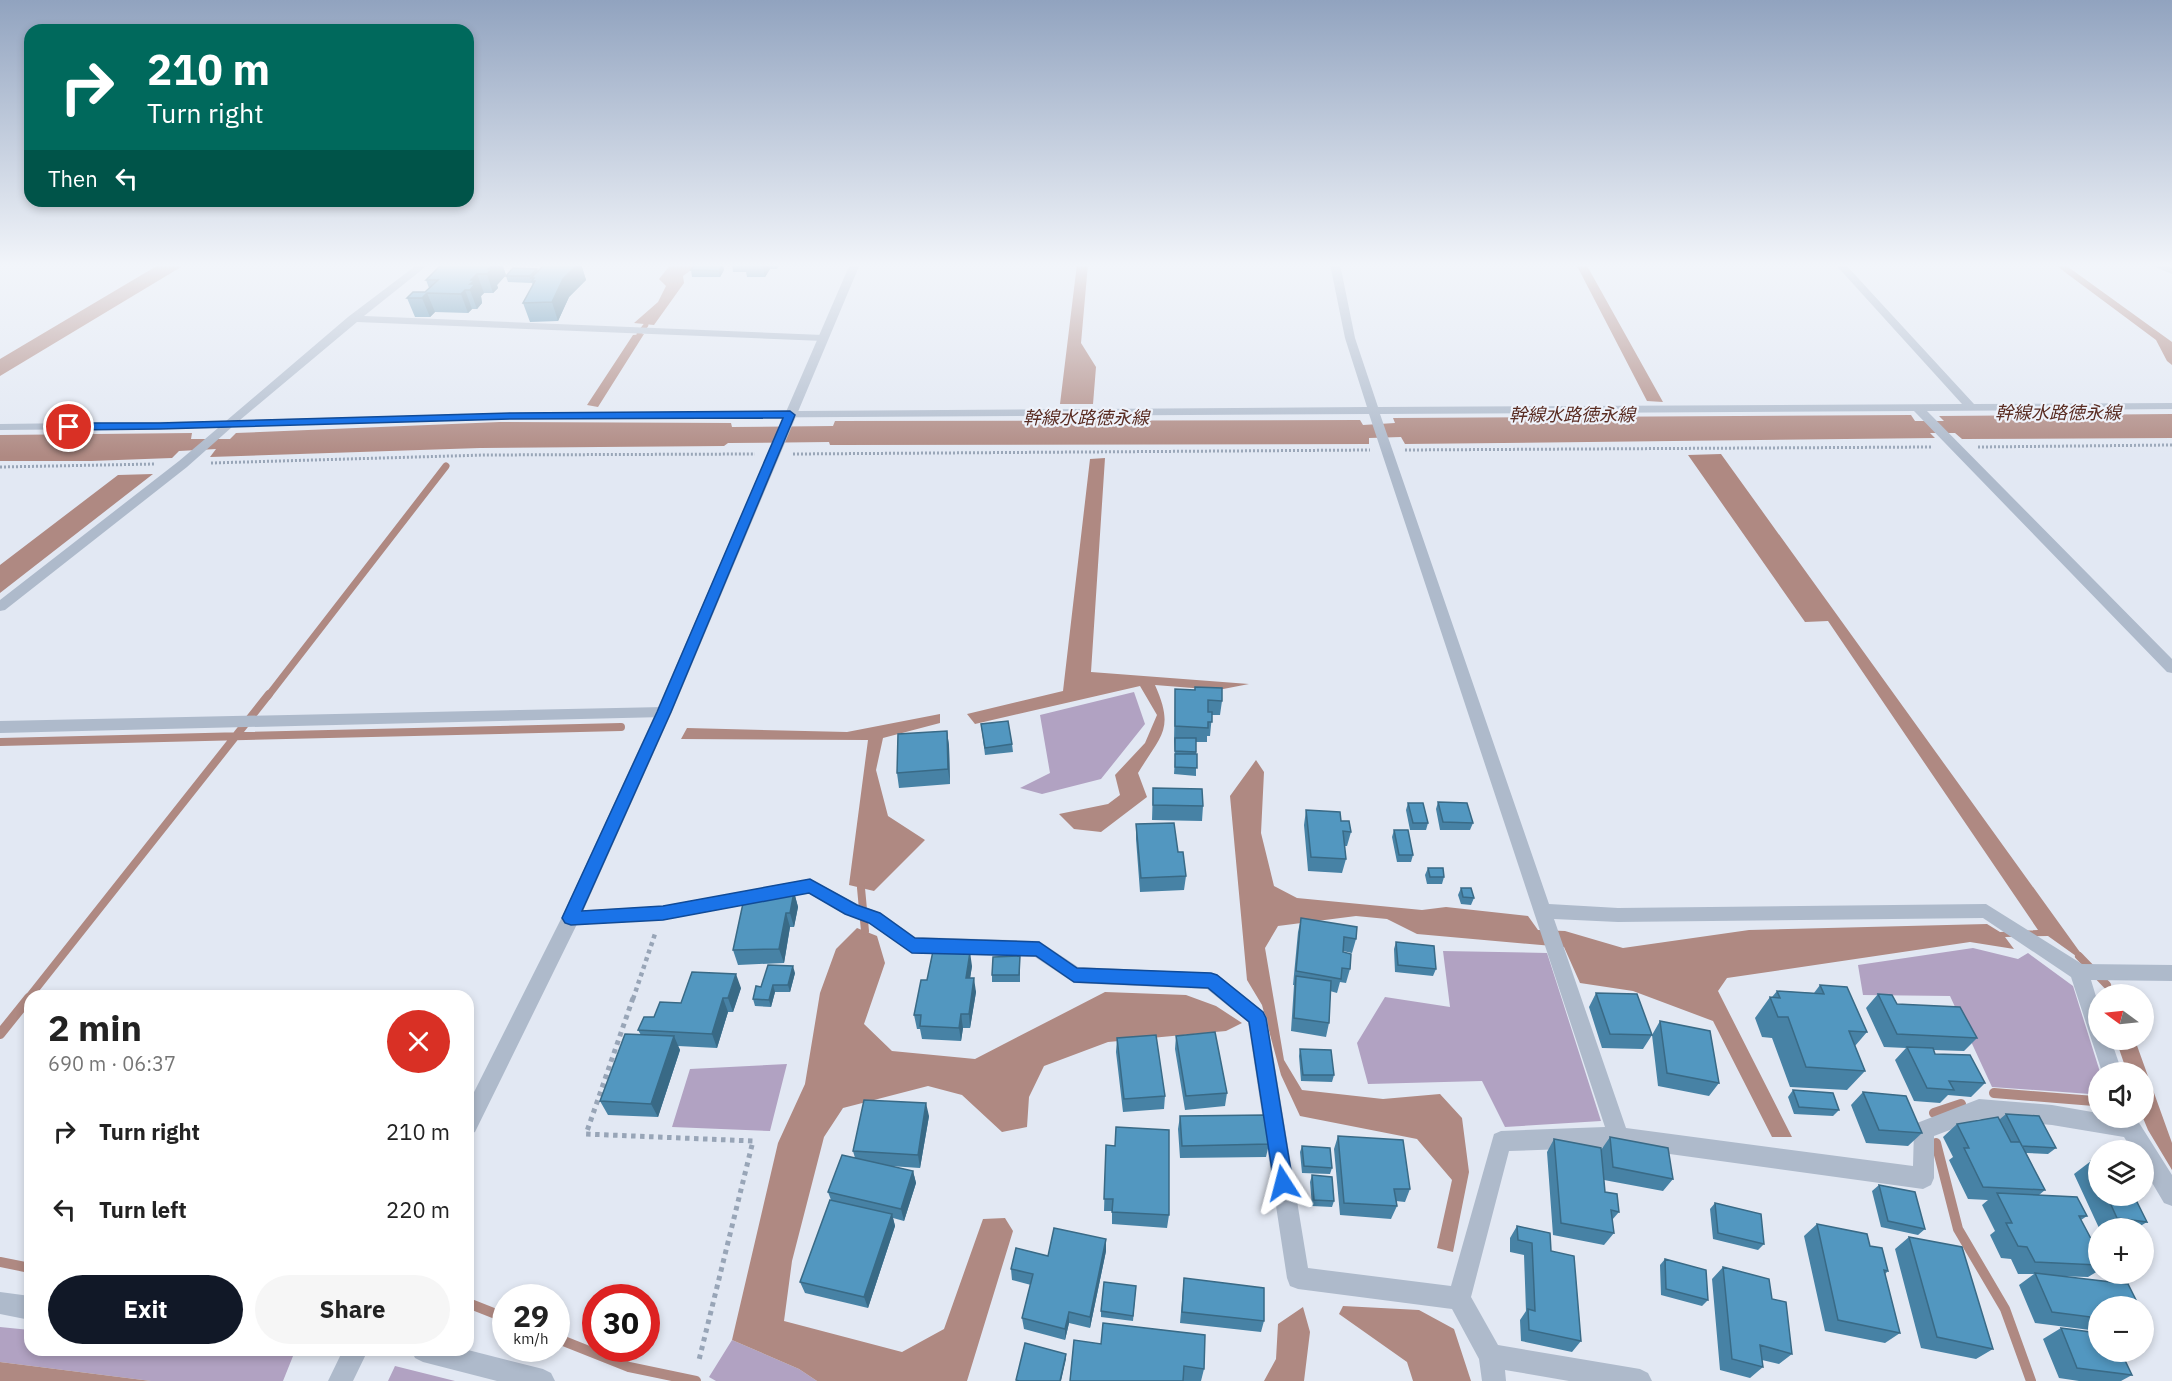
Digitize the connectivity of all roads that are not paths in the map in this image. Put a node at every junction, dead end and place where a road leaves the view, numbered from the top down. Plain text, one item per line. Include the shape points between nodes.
1 (341, 328) edge
2 (594, 328) edge
3 (827, 328) edge
4 (1348, 328) edge
5 (1899, 328) edge
6 (823, 338) junction
7 (2172, 406) edge
8 (1917, 407) junction
9 (1971, 407) junction
10 (1373, 410) junction
11 (790, 415) junction
12 (228, 424) junction
13 (0, 427) edge
14 (0, 607) edge
15 (2172, 668) edge
16 (664, 712) junction
17 (0, 727) edge
18 (1546, 917) junction
19 (571, 918) junction
20 (2079, 972) junction
21 (2172, 973) edge
22 (2088, 1000) edge
23 (474, 1113) edge
24 (2088, 1119) edge
25 (2131, 1128) edge
26 (1619, 1137) junction
27 (2172, 1195) edge
28 (1459, 1298) junction
29 (0, 1303) edge
30 (24, 1307) edge
31 (353, 1356) edge
32 (446, 1356) edge
33 (1491, 1356) junction
34 (340, 1381) edge
35 (543, 1381) edge
36 (1494, 1381) edge
37 (1641, 1381) edge

1 - 12 street
2 - 6 street
3 - 6 street
4 - 10 street
5 - 9 street
6 - 11 street
7 - 9 street
8 - 9 street
8 - 10 street
8 - 15 street
10 - 11 street
10 - 18 street
11 - 12 street via 512,416
11 - 16 street
12 - 13 street
12 - 14 street via 183,464
16 - 17 street
16 - 19 street
18 - 20 street via 1986,911
18 - 26 street
19 - 23 street
19 - 28 street via 663,913 810,886 874,918 912,945 1039,949 1074,975 1211,981 1257,1018 1298,1278
20 - 21 street
20 - 22 street
24 - 26 street via 1979,1109 1924,1130 1923,1178
25 - 27 street
26 - 28 street via 1501,1141
28 - 33 street
29 - 30 street
31 - 34 street
32 - 35 street
33 - 36 street
33 - 37 street

